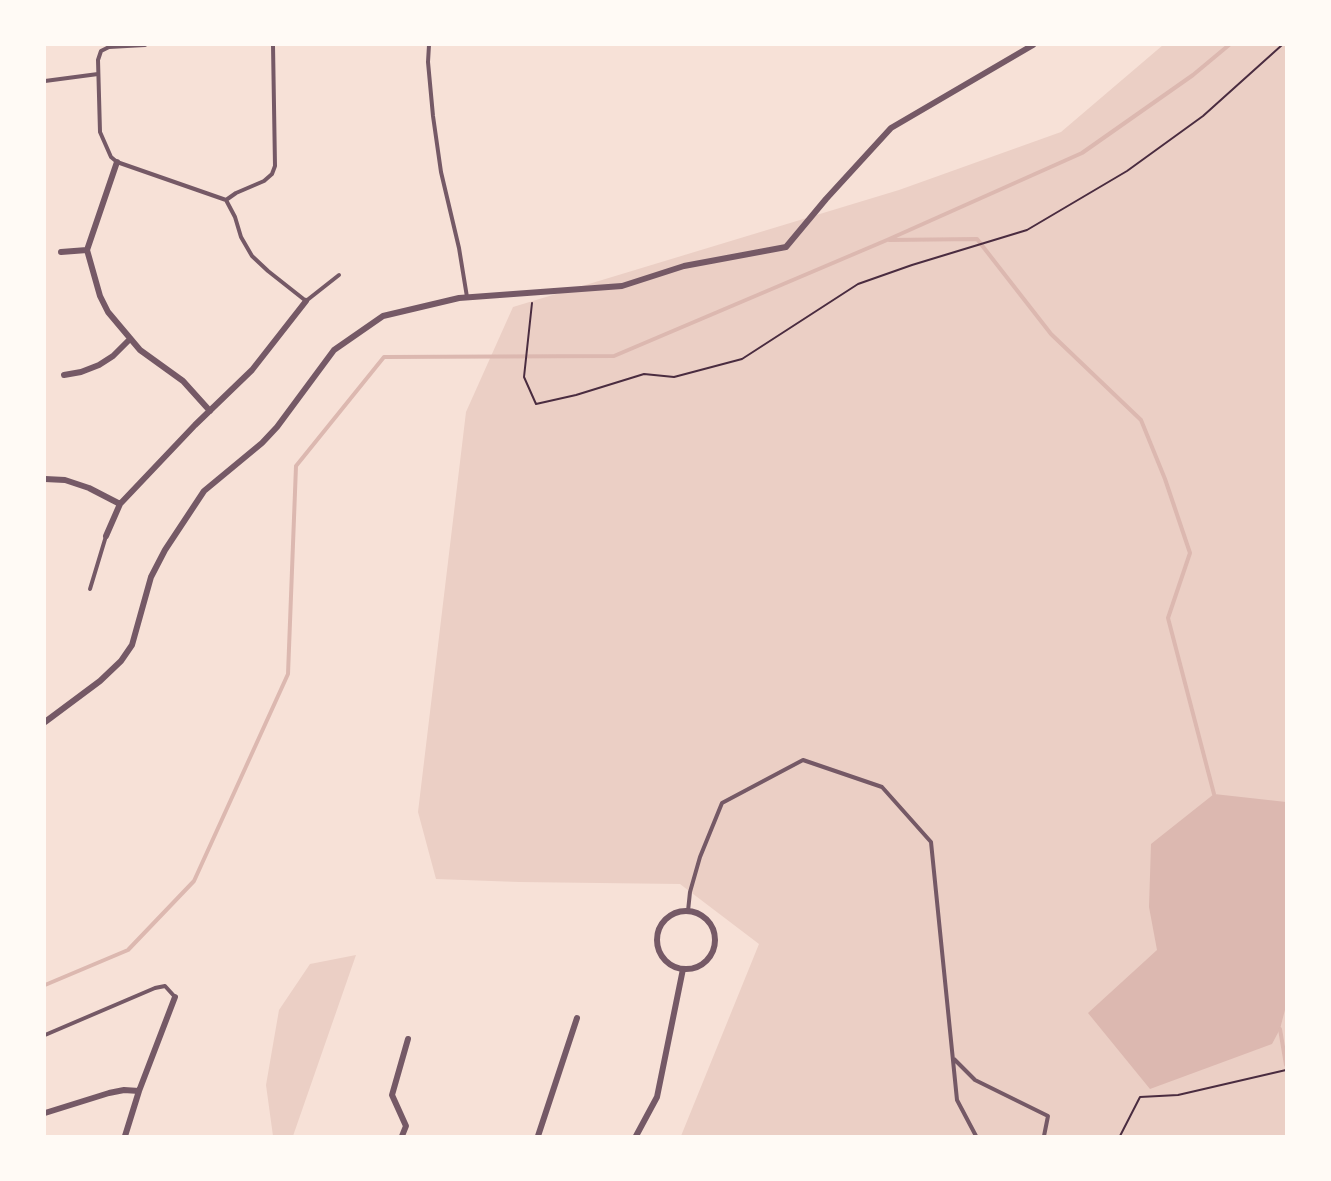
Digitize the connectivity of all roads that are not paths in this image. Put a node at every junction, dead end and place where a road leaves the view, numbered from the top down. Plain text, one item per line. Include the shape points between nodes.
1 (145, 45) edge
2 (273, 45) edge
3 (429, 45) edge
4 (1033, 45) edge
5 (98, 74) junction
6 (45, 81) edge
7 (117, 162) junction
8 (226, 200) junction
9 (87, 250) junction
10 (61, 252) dead end
11 (339, 275) dead end
12 (467, 297) junction
13 (306, 301) junction
14 (130, 339) junction
15 (64, 375) dead end
16 (210, 411) junction
17 (45, 479) edge
18 (120, 504) junction
19 (106, 536) joint
20 (90, 589) dead end
21 (45, 722) edge
22 (687, 911) junction
23 (683, 969) junction
24 (175, 997) joint
25 (577, 1018) dead end
26 (45, 1035) edge
27 (408, 1038) dead end
28 (953, 1059) junction
29 (139, 1091) junction
30 (45, 1113) edge
31 (125, 1136) edge
32 (402, 1136) edge
33 (538, 1136) edge
34 (636, 1136) edge
35 (976, 1136) edge
36 (1044, 1136) edge

1 - 5 lane via 101,51
2 - 8 lane via 275,166 264,181
3 - 12 lane via 441,171
4 - 12 street via 891,128 786,247 684,266 622,285
5 - 6 lane
5 - 7 lane via 100,132
7 - 8 lane
7 - 9 street
8 - 13 lane via 252,256
9 - 10 street
9 - 14 street via 100,296
11 - 13 lane
12 - 21 street via 383,316 334,350 278,427 204,491 151,577 132,645 121,661
13 - 16 street via 252,370
14 - 15 street via 99,365
14 - 16 street via 183,381
16 - 18 street
17 - 18 street via 65,480
18 - 19 street
19 - 20 lane
22 - 23 street via 670,915 663,922 657,943 665,961
22 - 23 street via 706,919 715,943 706,961 698,967
22 - 28 lane via 700,856 722,803 803,760 882,787 931,842
23 - 34 street via 657,1097
24 - 26 lane via 165,986 154,988
24 - 29 street
25 - 33 street
27 - 32 street via 392,1095 406,1126
28 - 35 lane via 957,1100
28 - 36 lane via 975,1080 1048,1116
29 - 30 street via 109,1093
29 - 31 street

